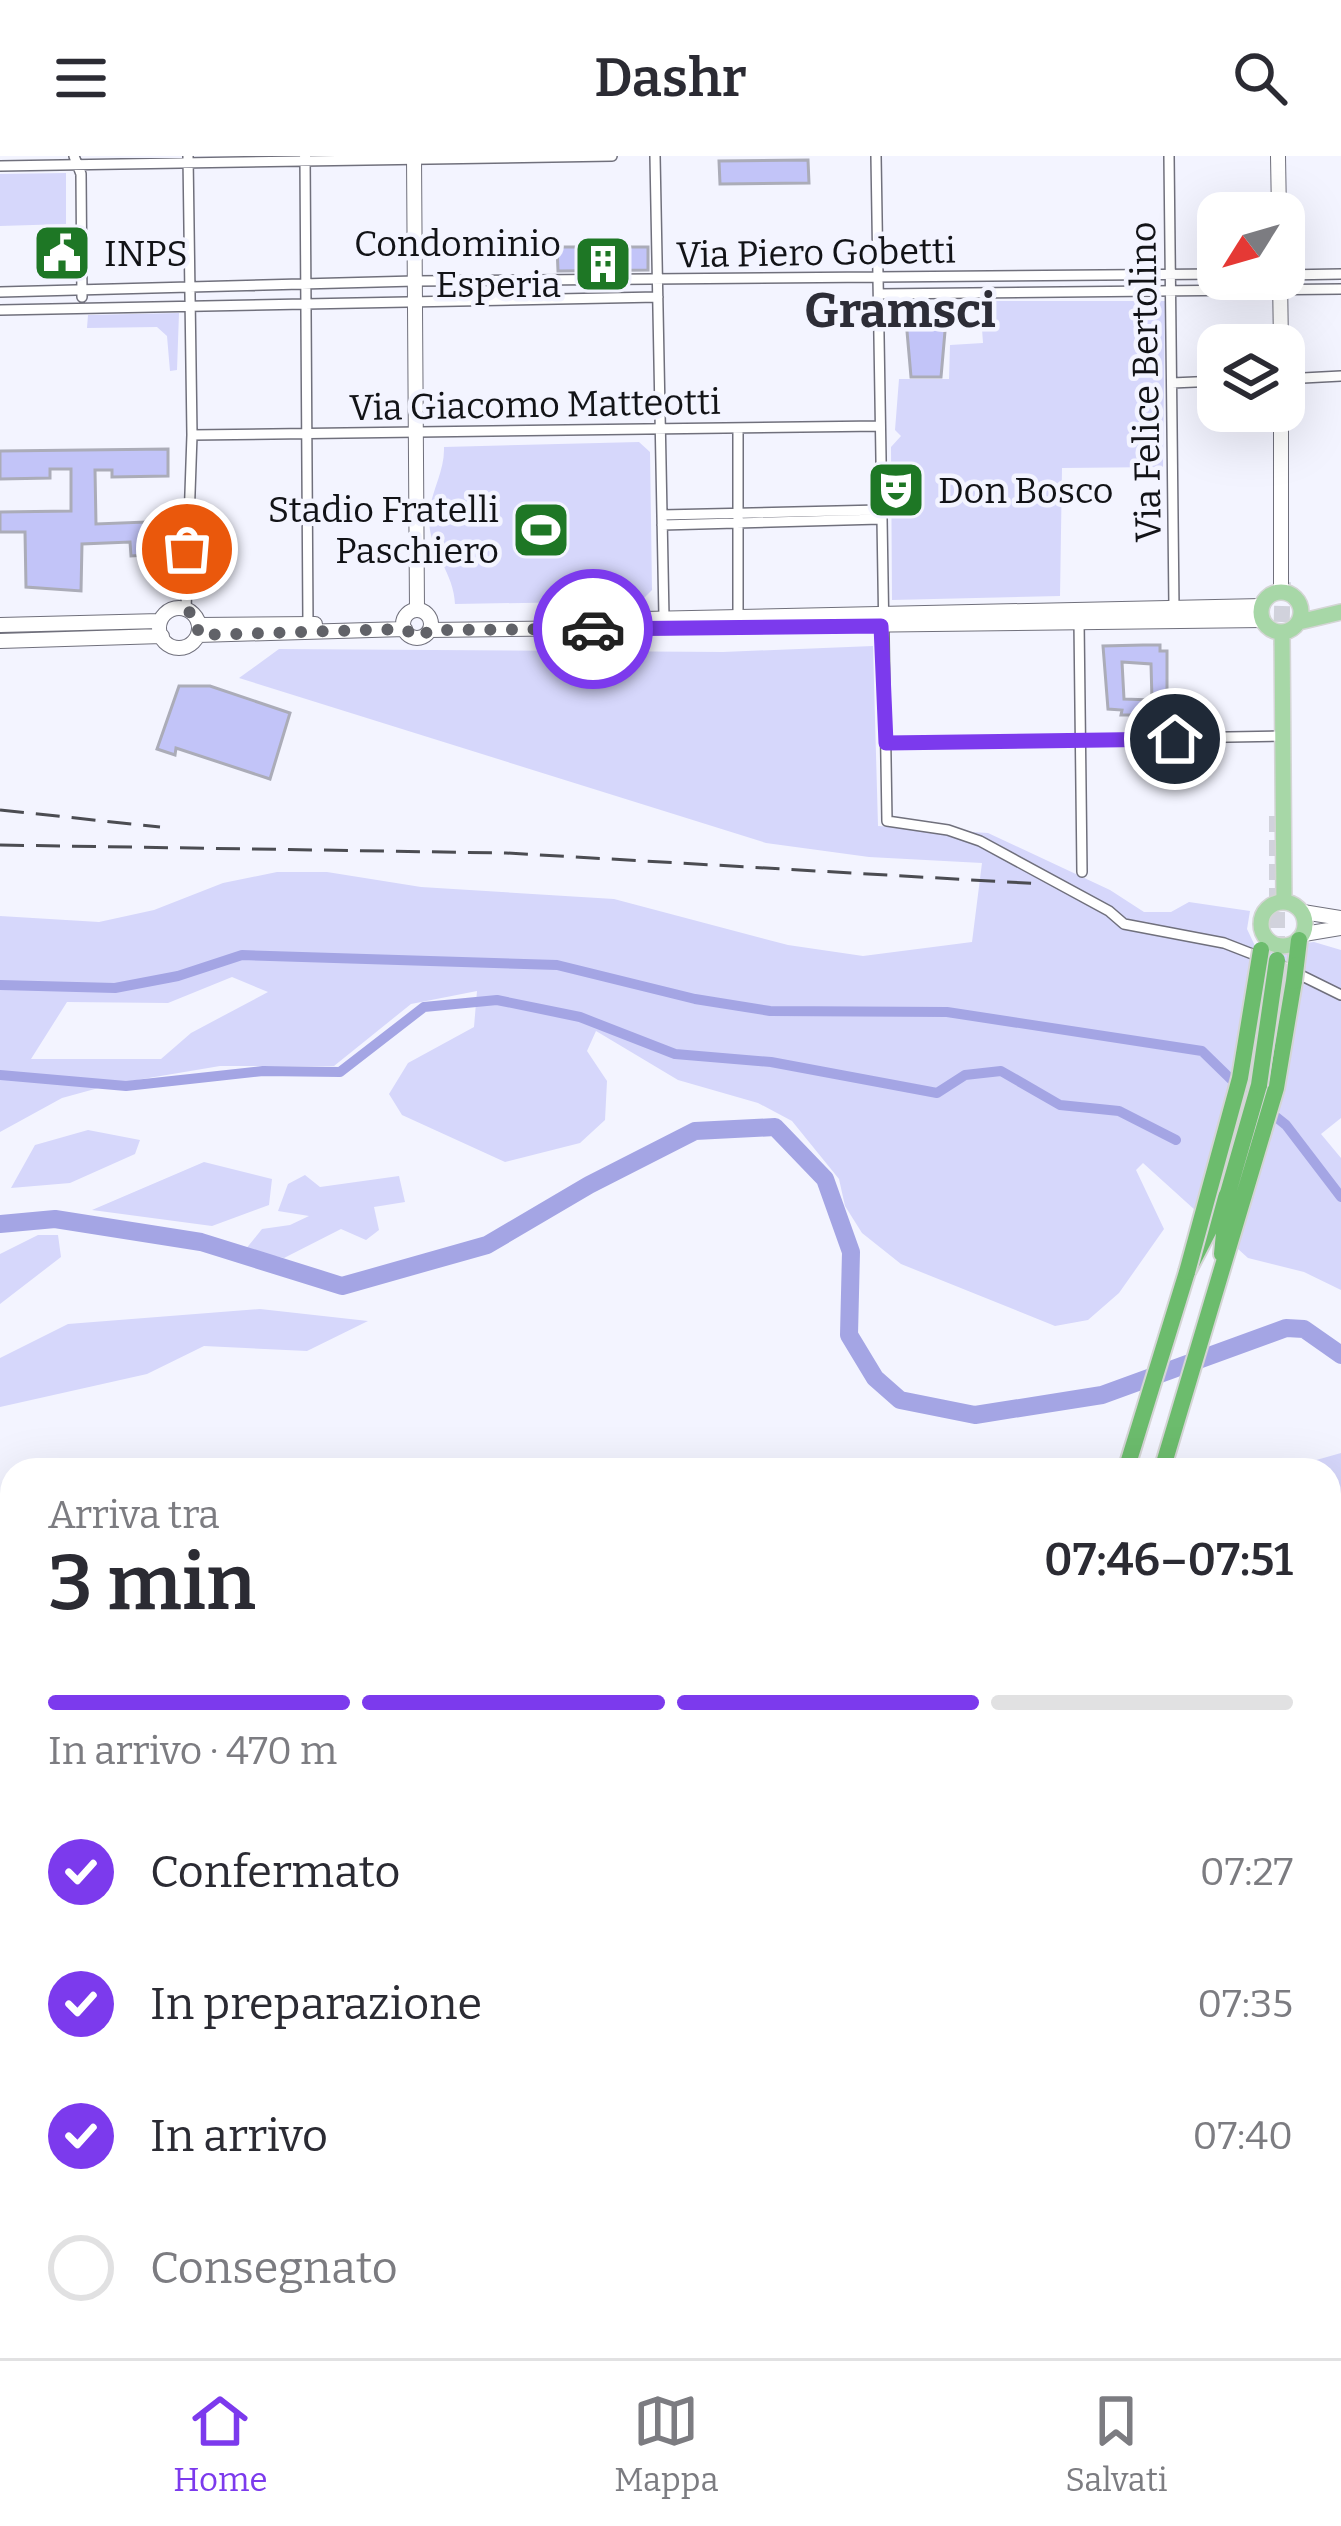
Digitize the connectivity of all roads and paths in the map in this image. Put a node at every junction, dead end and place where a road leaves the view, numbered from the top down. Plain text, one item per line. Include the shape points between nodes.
1 (612, 156) edge
2 (655, 156) edge
3 (876, 156) edge
4 (1169, 156) edge
5 (1278, 156) edge
6 (414, 157) edge
7 (305, 159) edge
8 (77, 160) edge
9 (189, 160) edge
10 (0, 166) edge
11 (1279, 192) edge
12 (1171, 272) junction
13 (1197, 273) edge
14 (1341, 274) edge
15 (879, 278) junction
16 (1305, 278) edge
17 (415, 280) junction
18 (658, 281) junction
19 (304, 284) junction
20 (1305, 284) edge
21 (189, 289) junction
22 (1197, 289) edge
23 (1341, 289) edge
24 (82, 291) junction
25 (0, 292) edge
26 (1171, 292) junction
27 (879, 294) junction
28 (658, 297) junction
29 (416, 300) junction
30 (189, 304) junction
31 (304, 304) junction
32 (82, 308) junction
33 (0, 310) edge
34 (1341, 376) edge
35 (1305, 378) edge
36 (1197, 381) edge
37 (1172, 382) junction
38 (880, 426) junction
39 (738, 429) junction
40 (659, 431) junction
41 (1281, 432) tunnel mouth
42 (307, 434) junction
43 (417, 434) junction
44 (192, 435) junction
45 (880, 514) junction
46 (739, 519) junction
47 (662, 520) junction
48 (1281, 592) junction
49 (1299, 602) junction
50 (1174, 608) junction
51 (186, 609) junction
52 (417, 610) junction
53 (1338, 612) edge
54 (1262, 613) junction
55 (738, 618) junction
56 (664, 619) junction
57 (880, 620) junction
58 (1078, 621) junction
59 (1299, 622) junction
60 (0, 625) edge
61 (308, 625) junction
62 (404, 625) junction
63 (430, 626) junction
64 (161, 629) junction
65 (198, 630) junction
66 (1282, 632) junction
67 (0, 640) edge
68 (1284, 736) junction
69 (1081, 740) junction
70 (886, 743) junction
71 (1082, 872) dead end
72 (1284, 902) junction
73 (1303, 912) junction
74 (1341, 918) edge
75 (1341, 928) edge
76 (1301, 937) junction
77 (1275, 953) junction
78 (1341, 995) edge
79 (1228, 1193) junction
80 (1186, 1272) junction
81 (1216, 1295) junction
82 (1130, 1458) edge
83 (1166, 1458) edge

1 - 6 street
2 - 18 street
3 - 15 street
4 - 12 street, Via Felice Bertolino
5 - 11 main road
6 - 7 street
6 - 17 main road
7 - 9 street
7 - 19 street
8 - 9 street
8 - 10 street
8 - 24 street
9 - 21 street
12 - 13 street, Via Piero Gobetti
12 - 15 street, Via Piero Gobetti
12 - 26 street, Via Felice Bertolino
14 - 16 street, Via Piero Gobetti
15 - 18 street, Via Piero Gobetti
15 - 27 street
17 - 18 street, Via Piero Gobetti
17 - 19 street, Via Piero Gobetti
17 - 29 main road
18 - 28 street
19 - 21 street, Via Piero Gobetti
19 - 31 street
20 - 23 street, Via Piero Gobetti
21 - 24 street, Via Piero Gobetti
21 - 30 street
22 - 26 street, Via Piero Gobetti
24 - 25 street, Via Piero Gobetti
24 - 32 street
26 - 27 street, Via Piero Gobetti
26 - 37 street, Via Felice Bertolino
27 - 38 street
28 - 29 street, Via Piero Gobetti
28 - 40 street
29 - 31 street, Via Piero Gobetti
29 - 43 main road
30 - 31 street, Via Piero Gobetti
30 - 32 street, Via Piero Gobetti
30 - 44 street
31 - 42 street
32 - 33 street, Via Piero Gobetti
34 - 35 street
36 - 37 street
37 - 50 street, Via Felice Bertolino
38 - 39 street, Via Giacomo Matteotti
38 - 45 street
39 - 40 street, Via Giacomo Matteotti
39 - 46 street
40 - 43 street, Via Giacomo Matteotti
40 - 47 street
41 - 48 main road
42 - 43 street, Via Giacomo Matteotti
42 - 44 street, Via Giacomo Matteotti
42 - 61 street
43 - 52 main road
44 - 51 street
45 - 46 street
45 - 57 street
46 - 47 street
46 - 55 street
47 - 56 street
48 - 49 main road
48 - 54 main road via 1267,598
49 - 53 main road
49 - 59 main road
50 - 54 main road
50 - 57 main road
51 - 64 main road via 171,610
51 - 65 main road
52 - 62 main road
52 - 63 main road
53 - 59 main road
54 - 58 main road
54 - 66 main road
55 - 56 main road
55 - 57 main road
56 - 63 main road
57 - 58 main road
57 - 63 main road
57 - 70 street
58 - 69 street
59 - 66 main road
60 - 64 main road
61 - 62 main road
61 - 65 main road
62 - 63 main road via 415,638
62 - 65 main road
64 - 65 main road via 178,647
64 - 67 main road
66 - 68 main road
68 - 69 street
68 - 72 main road
69 - 70 street
69 - 71 street
70 - 78 street via 887,821 980,841 1124,924 1224,943
72 - 73 main road
72 - 77 main road via 1265,911 1261,924
73 - 74 main road
73 - 76 main road
75 - 76 main road
76 - 77 highway
76 - 77 main road
77 - 79 highway, bridge via 1264,1060
77 - 80 highway, bridge
77 - 81 highway via 1276,1088
79 - 80 highway, bridge
79 - 81 highway
80 - 82 highway
81 - 83 highway

